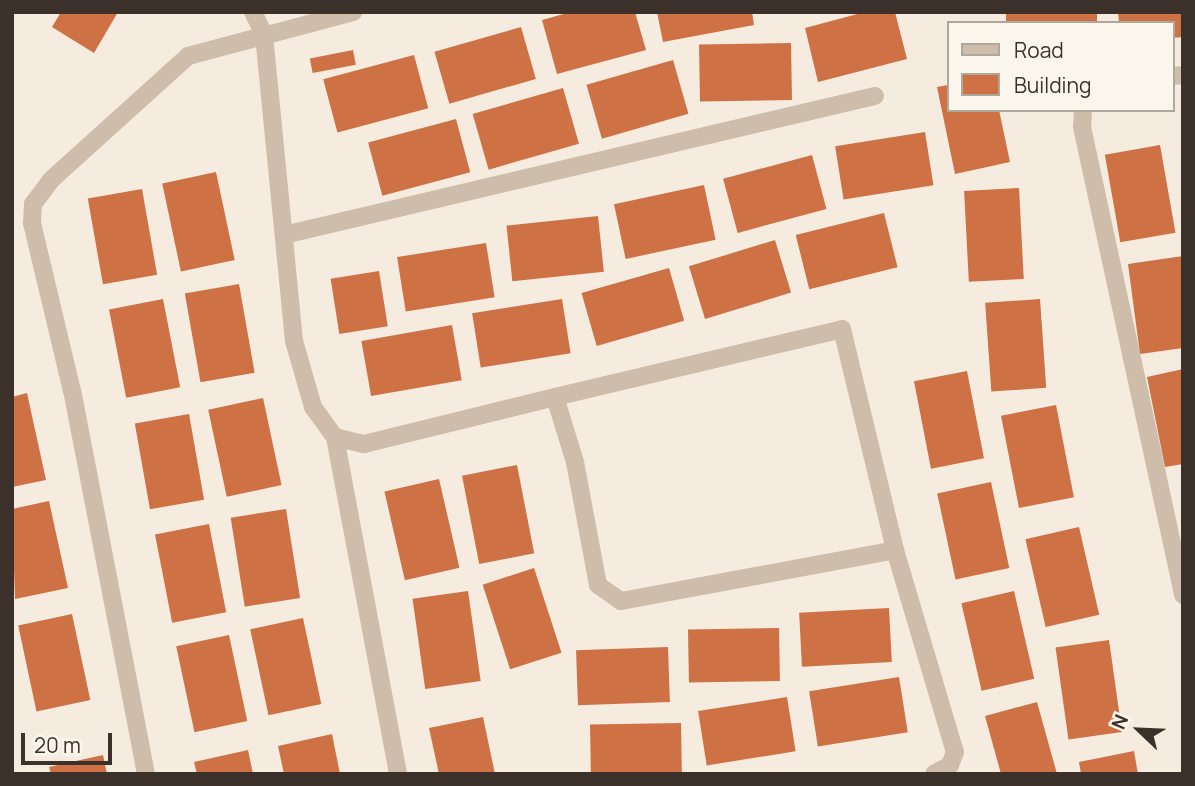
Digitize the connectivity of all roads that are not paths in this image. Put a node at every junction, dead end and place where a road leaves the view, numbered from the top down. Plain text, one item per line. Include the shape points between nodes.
1 (253, 12) edge
2 (353, 12) edge
3 (264, 35) junction
4 (875, 96) dead end
5 (1083, 112) edge
6 (284, 235) junction
7 (555, 397) junction
8 (335, 437) junction
9 (895, 550) junction
10 (1183, 596) edge
11 (146, 774) edge
12 (398, 774) edge
13 (934, 774) edge

1 - 3 street
2 - 3 street
3 - 6 street
3 - 11 street via 188,56 52,179 33,204 32,223 72,391
4 - 6 street
5 - 10 street via 1082,127
6 - 8 street via 294,341 313,407
7 - 8 street via 363,444
7 - 9 street via 575,462 598,585 621,601
7 - 9 street via 842,329
8 - 12 street
9 - 13 street via 955,752 950,765

